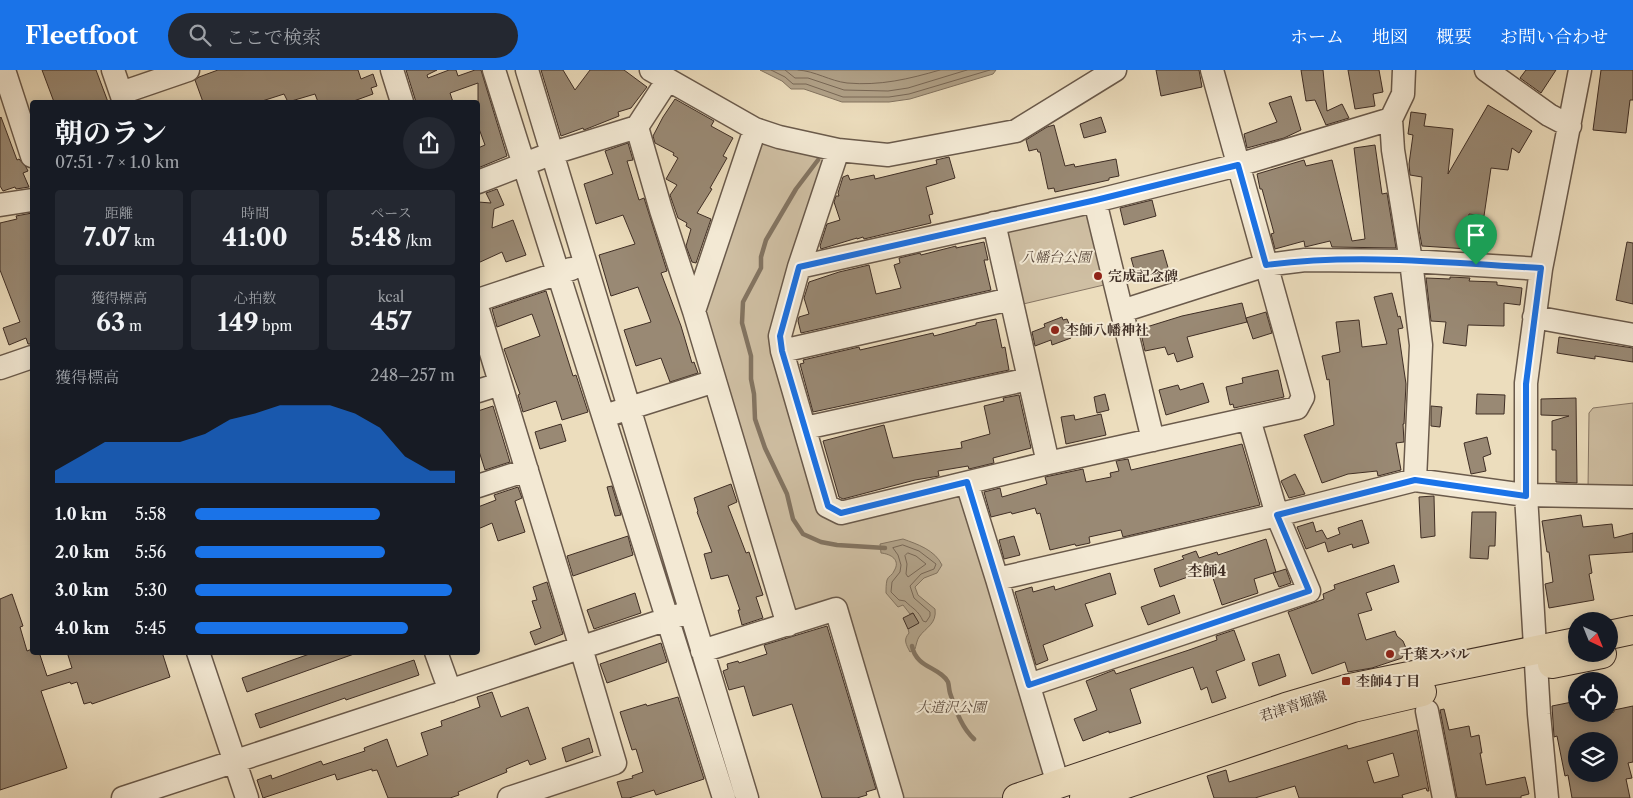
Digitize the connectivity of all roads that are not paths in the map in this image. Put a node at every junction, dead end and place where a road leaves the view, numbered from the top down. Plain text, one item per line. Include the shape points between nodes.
1 (4, 70) edge
2 (113, 70) edge
3 (188, 70) edge
4 (392, 70) edge
5 (494, 70) edge
6 (527, 70) edge
7 (1114, 70) edge
8 (1212, 70) edge
9 (1404, 70) edge
10 (1486, 70) edge
11 (1580, 70) edge
12 (659, 75) edge
13 (6, 95) edge
14 (123, 98) edge
15 (399, 100) edge
16 (1391, 119) junction
17 (1570, 126) junction
18 (637, 127) junction
19 (755, 129) junction
20 (838, 150) junction
21 (30, 151) edge
22 (553, 153) junction
23 (524, 164) junction
24 (1238, 165) junction
25 (480, 181) edge
26 (30, 200) edge
27 (1096, 200) junction
28 (0, 205) edge
29 (994, 223) junction
30 (1411, 261) junction
31 (586, 264) junction
32 (1266, 265) junction
33 (799, 267) junction
34 (1541, 268) junction
35 (558, 273) junction
36 (480, 299) edge
37 (1011, 299) junction
38 (694, 311) junction
39 (1122, 311) junction
40 (480, 317) edge
41 (1534, 317) junction
42 (1633, 335) edge
43 (782, 351) junction
44 (30, 357) edge
45 (0, 368) edge
46 (1029, 379) junction
47 (715, 381) junction
48 (500, 384) junction
49 (480, 390) edge
50 (628, 409) junction
51 (604, 417) junction
52 (1249, 419) junction
53 (805, 428) junction
54 (1153, 440) junction
55 (1048, 463) junction
56 (527, 470) junction
57 (1415, 480) junction
58 (967, 482) junction
59 (480, 485) edge
60 (1526, 496) junction
61 (1633, 496) edge
62 (1277, 515) junction
63 (997, 579) junction
64 (690, 612) junction
65 (668, 619) junction
66 (788, 625) junction
67 (1633, 630) edge
68 (1618, 633) edge
69 (1568, 645) edge
70 (581, 648) junction
71 (1633, 648) edge
72 (1618, 650) edge
73 (702, 652) junction
74 (199, 655) edge
75 (437, 655) edge
76 (1568, 656) edge
77 (1537, 658) junction
78 (1029, 685) junction
79 (450, 691) junction
80 (1427, 711) dead end
81 (235, 762) junction
82 (1058, 784) junction
83 (123, 798) edge
84 (247, 798) edge
85 (509, 798) edge
86 (724, 798) edge
87 (747, 798) edge
88 (892, 798) edge
89 (1017, 798) edge
90 (1084, 798) edge
91 (1443, 798) edge
92 (1547, 798) edge

1 - 13 street
2 - 14 street
3 - 14 street
4 - 15 street
5 - 23 street
6 - 22 street
7 - 20 street via 1016,131 888,155
8 - 24 street
9 - 16 street via 1403,94
10 - 17 street
11 - 17 street
12 - 18 street
12 - 19 street
13 - 21 street
16 - 24 street
16 - 30 street
17 - 34 street
18 - 22 street
18 - 38 street
19 - 20 street
19 - 38 street
20 - 33 street
22 - 23 street
22 - 31 street
23 - 25 street
23 - 35 street
24 - 27 street
24 - 32 street
26 - 28 street
27 - 29 street
27 - 39 street
29 - 33 street
29 - 37 street
30 - 32 street via 1305,260
30 - 34 street
30 - 57 street via 1421,345
31 - 35 street
31 - 50 street
32 - 39 street
32 - 52 street via 1303,397 1297,408
33 - 43 street via 780,336
34 - 41 street
35 - 36 street
35 - 51 street
37 - 43 street
37 - 46 street
38 - 47 street
39 - 54 street
40 - 48 street
41 - 42 street
41 - 60 street via 1526,384
43 - 53 street
44 - 45 street
46 - 53 street
46 - 55 street
47 - 50 street
47 - 66 street
48 - 49 street
48 - 56 street
50 - 51 street
50 - 64 street
51 - 65 street
52 - 54 street
52 - 62 street
53 - 58 street via 828,506 841,513
54 - 55 street
55 - 58 street
56 - 59 street
56 - 70 street
57 - 60 street
57 - 62 street
58 - 63 street
60 - 61 street
60 - 77 street
62 - 63 street
62 - 78 street via 1309,591
63 - 78 street
64 - 65 street
64 - 73 street
65 - 70 street
65 - 86 street
66 - 73 street
66 - 88 street via 836,610
67 - 68 main road
69 - 77 main road, 君津青堀線
70 - 79 street
70 - 85 street via 615,763
71 - 72 main road
73 - 87 street
74 - 81 street
75 - 79 street
76 - 77 main road, 君津青堀線
77 - 82 main road, 君津青堀線 via 1350,688
77 - 90 main road, 君津青堀線 via 1353,708
77 - 92 street
78 - 82 street
79 - 81 street
80 - 91 street
81 - 83 street
81 - 84 street
82 - 89 main road, 君津青堀線

